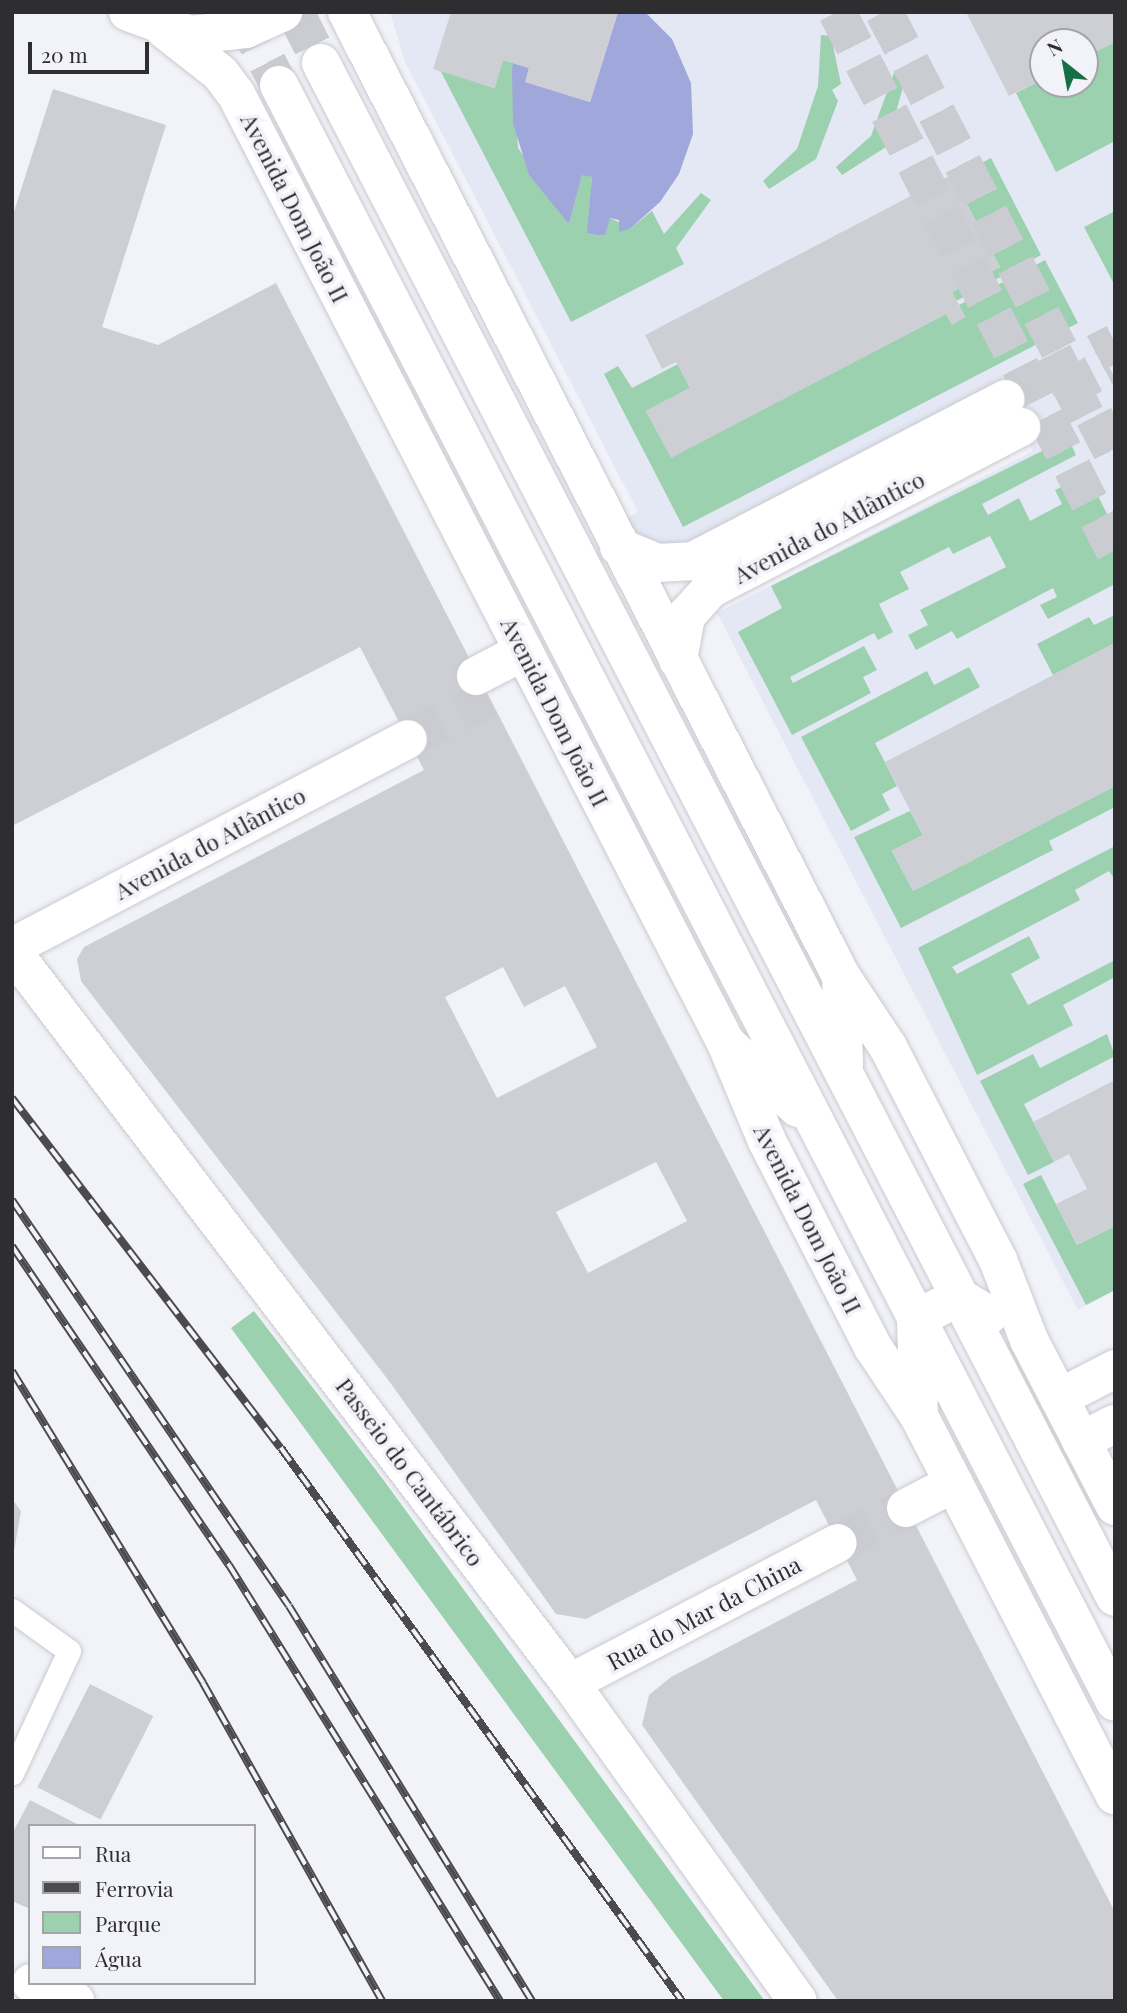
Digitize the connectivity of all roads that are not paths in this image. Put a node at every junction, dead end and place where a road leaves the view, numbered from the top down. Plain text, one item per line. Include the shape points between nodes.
1 (283, 12) edge
2 (347, 12) edge
3 (135, 18) edge
4 (321, 63) tunnel mouth
5 (279, 85) tunnel mouth
6 (619, 547) junction
7 (678, 660) junction
8 (529, 662) junction
9 (482, 687) tunnel mouth
10 (12, 917) edge
11 (12, 949) edge
12 (841, 976) junction
13 (726, 1043) junction
14 (845, 1076) junction
15 (815, 1123) junction
16 (959, 1297) junction
17 (916, 1319) junction
18 (1029, 1340) junction
19 (1115, 1369) edge
20 (1059, 1398) junction
21 (919, 1416) junction
22 (1115, 1424) edge
23 (1081, 1441) junction
24 (954, 1483) junction
25 (1115, 1506) edge
26 (906, 1508) tunnel mouth
27 (838, 1543) tunnel mouth
28 (1115, 1597) edge
29 (12, 1609) edge
30 (570, 1683) junction
31 (1115, 1702) edge
32 (12, 1773) edge
33 (1115, 1795) edge
34 (31, 1985) edge
35 (75, 2001) edge
36 (798, 2001) edge

1 - 3 street via 219,35
2 - 6 street
3 - 8 street, Avenida Dom João II via 194,49 236,94
4 - 14 street
5 - 15 street, Avenida Dom João II
6 - 7 street
6 - 7 street, Avenida do Atlântico via 657,562 693,561 1013,413 710,589 686,616
7 - 12 street
8 - 9 street
8 - 13 street, Avenida Dom João II
10 - 11 street, Avenida do Atlântico via 402,728
11 - 30 street, Passeio do Cantábrico
12 - 14 street
12 - 18 street via 888,1047 992,1248
13 - 15 street
13 - 21 street, Avenida Dom João II via 802,1209 873,1347
14 - 16 street
15 - 17 street, Avenida Dom João II
16 - 17 street
16 - 18 street
16 - 28 street
17 - 21 street, Avenida Dom João II
17 - 31 street, Avenida Dom João II
18 - 20 street
19 - 20 street
20 - 23 street
21 - 24 street, Avenida Dom João II
22 - 23 street
23 - 25 street
24 - 26 street
24 - 33 street, Avenida Dom João II
27 - 30 street, Rua do Mar da China
29 - 32 lane via 69,1651
30 - 36 street, Passeio do Cantábrico
34 - 35 street

